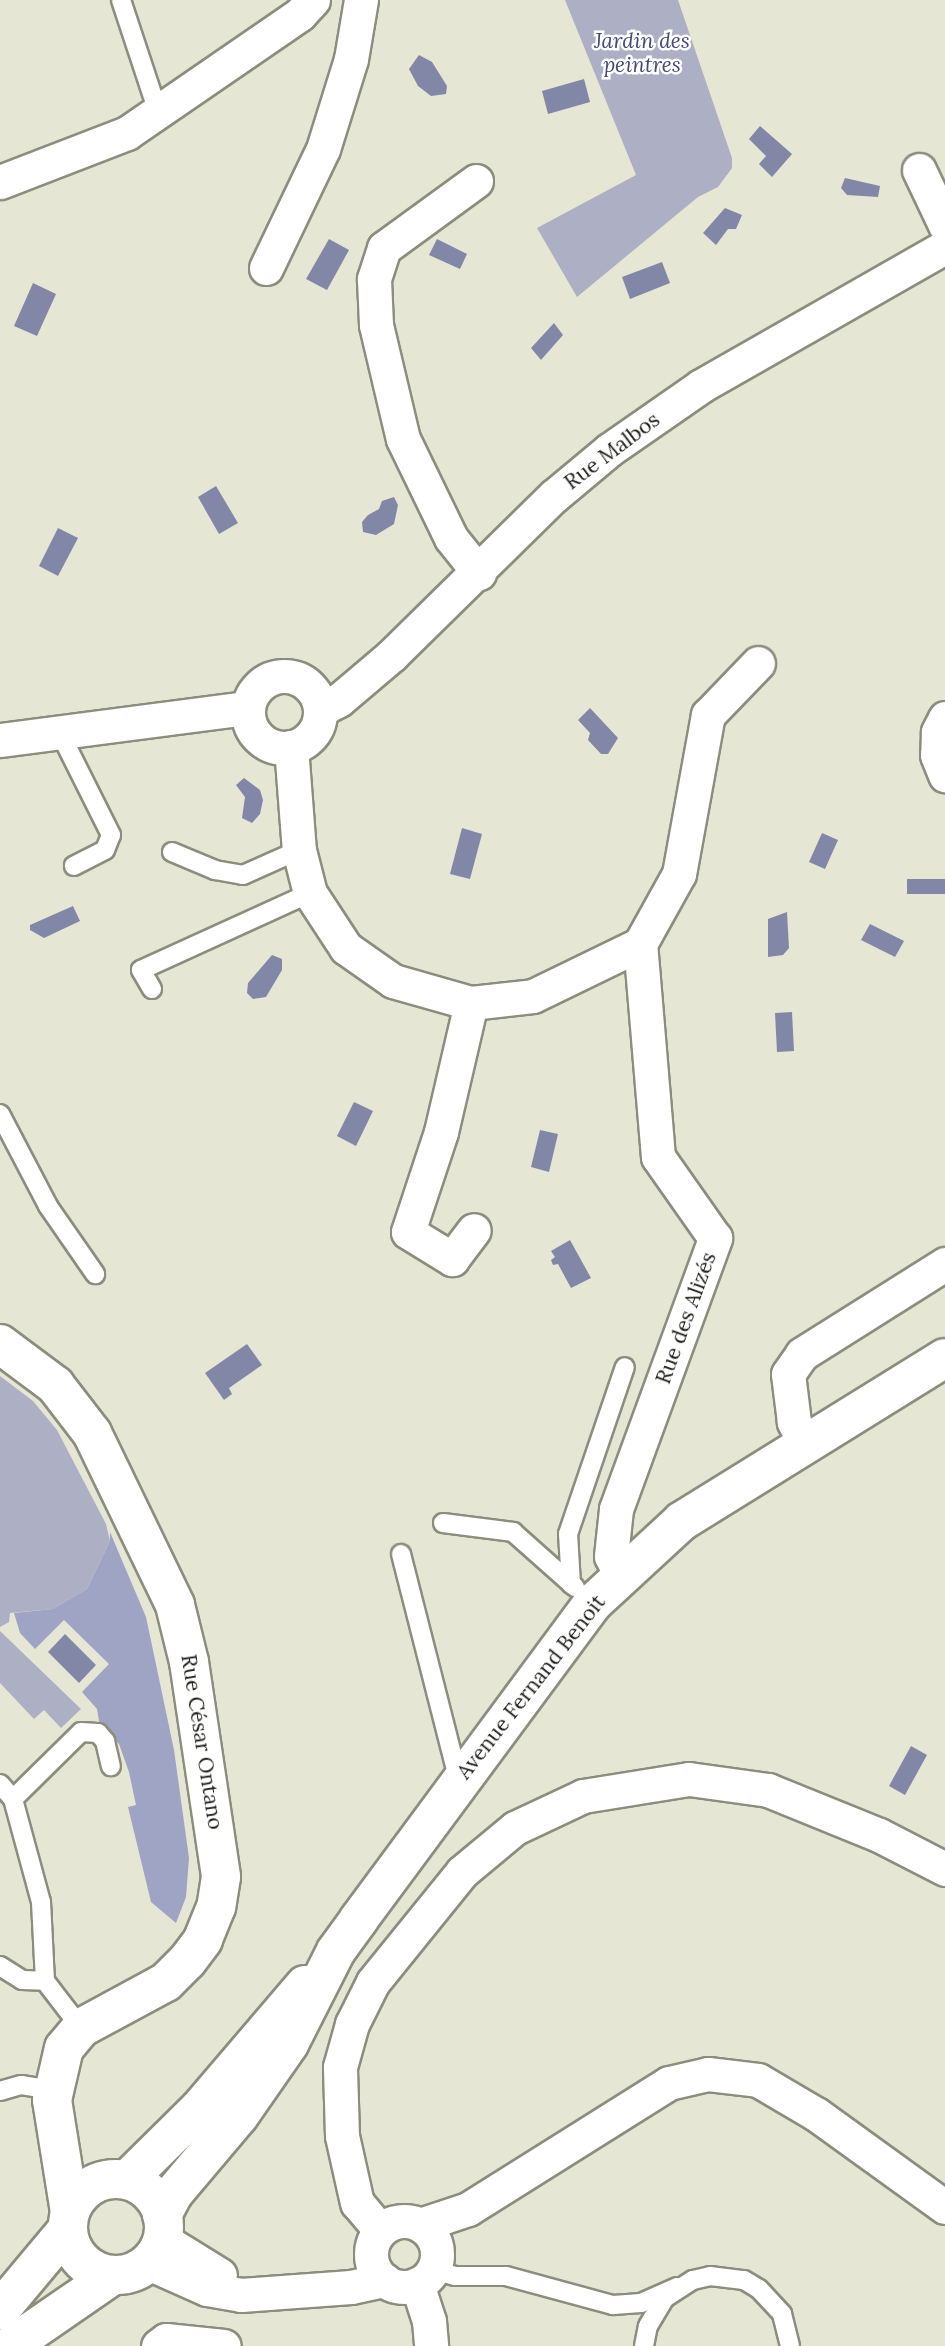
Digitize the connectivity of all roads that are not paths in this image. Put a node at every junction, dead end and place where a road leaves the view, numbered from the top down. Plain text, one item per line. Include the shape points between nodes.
1 (121, 0) edge
2 (313, 0) edge
3 (361, 0) edge
4 (158, 111) junction
5 (919, 170) dead end
6 (476, 181) dead end
7 (0, 182) edge
8 (945, 225) edge
9 (945, 247) edge
10 (266, 268) dead end
11 (479, 573) junction
12 (758, 663) dead end
13 (248, 708) junction
14 (320, 710) junction
15 (945, 718) edge
16 (60, 733) junction
17 (2, 744) edge
18 (292, 747) junction
19 (945, 775) edge
20 (299, 850) junction
21 (172, 852) dead end
22 (74, 866) dead end
23 (310, 893) junction
24 (639, 944) junction
25 (152, 989) dead end
26 (471, 1003) junction
27 (0, 1114) edge
28 (474, 1230) dead end
29 (945, 1264) edge
30 (95, 1273) dead end
31 (0, 1344) edge
32 (945, 1358) edge
33 (625, 1367) dead end
34 (805, 1443) junction
35 (443, 1523) dead end
36 (401, 1554) dead end
37 (621, 1575) junction
38 (582, 1594) junction
39 (111, 1766) dead end
40 (459, 1781) junction
41 (0, 1784) edge
42 (13, 1798) junction
43 (945, 1869) edge
44 (337, 1951) junction
45 (0, 1966) edge
46 (46, 1981) junction
47 (81, 2028) junction
48 (0, 2091) edge
49 (55, 2107) junction
50 (117, 2180) junction
51 (945, 2207) edge
52 (468, 2209) junction
53 (69, 2221) junction
54 (420, 2225) junction
55 (158, 2239) junction
56 (378, 2255) junction
57 (429, 2269) junction
58 (113, 2275) junction
59 (677, 2287) junction
60 (0, 2310) edge
61 (10, 2346) edge
62 (158, 2346) edge
63 (223, 2346) edge
64 (431, 2346) edge
65 (644, 2346) edge
66 (790, 2346) edge

1 - 4 lane
2 - 4 street
3 - 10 street via 351,59 323,149
4 - 7 street via 127,133
5 - 8 street
6 - 11 street via 384,248 374,279 376,325 403,439 450,538
9 - 11 street, Rue Malbos via 701,386 609,450 554,496
11 - 14 street, Rue Malbos via 392,655 339,700
12 - 24 street via 708,715 679,874
13 - 14 street via 264,681 285,676 305,683
13 - 16 street
13 - 18 street via 260,739 280,748
14 - 18 street via 309,737
15 - 19 street via 938,732 937,755
16 - 17 street
16 - 22 lane via 111,835 105,850
18 - 20 street
20 - 21 lane via 243,875 215,870
20 - 23 street
23 - 25 lane via 141,970
23 - 26 street via 346,948 393,981
24 - 26 street via 533,996
24 - 37 street, Rue des Alizés via 658,1157 715,1238 616,1509 611,1556
26 - 28 street via 441,1132 408,1232 452,1259
27 - 30 lane via 48,1206
29 - 34 street via 802,1354 788,1374 794,1422
31 - 47 main road, Rue César Ontano via 55,1385 76,1410 157,1562 183,1630 218,1837 221,1877 203,1940 166,1982
32 - 34 main road, Avenue Fernand Benoit
33 - 38 lane via 568,1534
34 - 37 main road, Avenue Fernand Benoit via 682,1521
35 - 38 lane via 513,1532
36 - 40 lane
37 - 38 main road, Avenue Fernand Benoit
38 - 40 main road, Avenue Fernand Benoit
39 - 42 lane via 105,1741 98,1733 81,1732
40 - 44 main road, Avenue Fernand Benoit
41 - 42 lane
42 - 46 lane via 41,1902
43 - 56 street via 880,1835 768,1790 689,1779 583,1796 516,1828 462,1872 373,1982 352,2024 340,2067 342,2136 357,2203
44 - 50 main road, Avenue Fernand Benoit via 259,2034 199,2109
44 - 55 main road, Avenue Fernand Benoit via 289,2044 240,2116 173,2194
45 - 46 lane via 22,1980
46 - 47 lane
47 - 49 main road, Rue César Ontano via 57,2063
48 - 49 lane via 21,2084
49 - 50 main road
49 - 53 main road, Rue César Ontano
50 - 53 main road via 84,2191
50 - 55 main road via 146,2189
51 - 52 street via 817,2114 758,2080 708,2074 669,2083
52 - 54 street
52 - 57 street
53 - 58 main road via 82,2261
53 - 60 main road
54 - 56 street via 399,2221
54 - 57 street via 433,2237
55 - 56 street via 227,2294 324,2287
55 - 58 main road
56 - 57 street via 400,2287
57 - 59 lane via 455,2276 506,2276 612,2305 641,2303
57 - 64 street
58 - 61 main road
59 - 65 lane via 654,2311
59 - 66 lane via 710,2276 744,2280 782,2314
62 - 63 street via 166,2340

